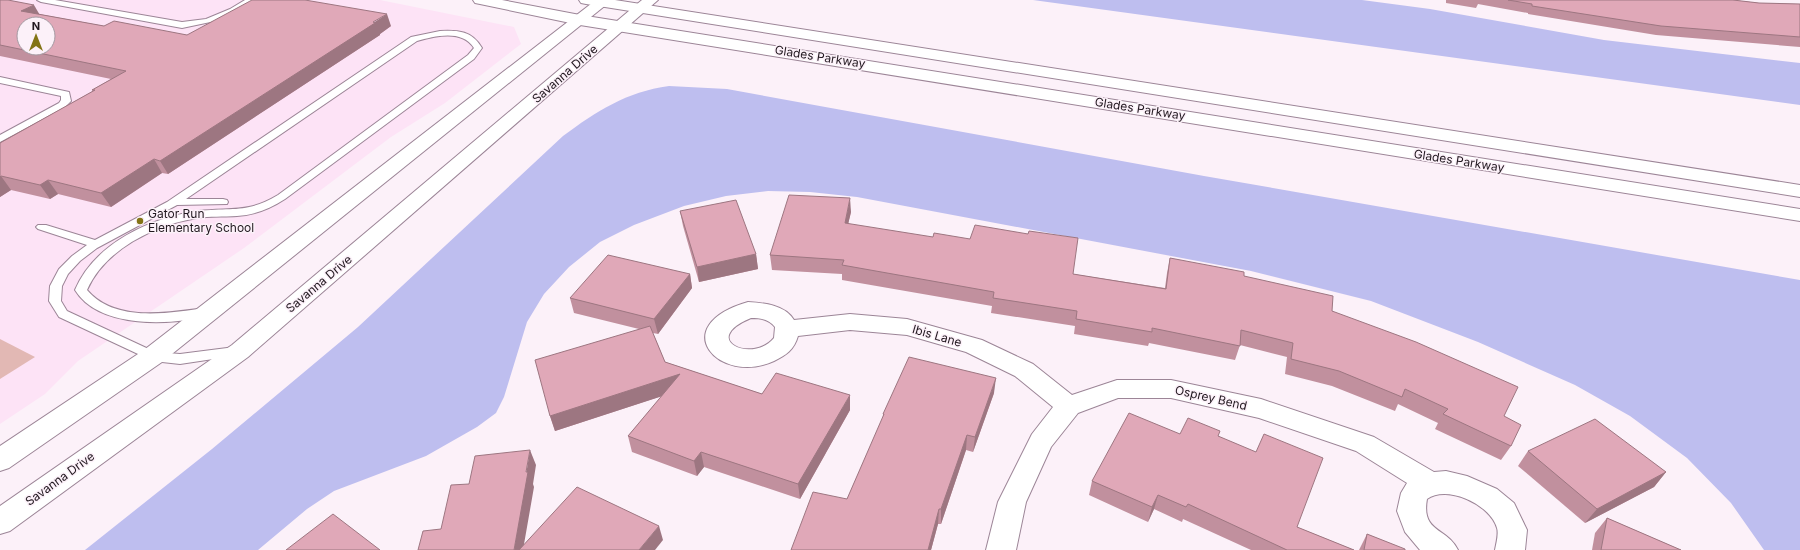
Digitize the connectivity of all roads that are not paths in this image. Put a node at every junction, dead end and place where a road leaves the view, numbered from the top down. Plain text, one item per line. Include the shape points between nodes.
1 (41, 0) edge
2 (249, 0) edge
3 (480, 0) edge
4 (586, 0) edge
5 (604, 1) edge
6 (646, 4) edge
7 (580, 20) junction
8 (621, 26) junction
9 (0, 80) edge
10 (0, 139) edge
11 (1800, 191) edge
12 (174, 202) junction
13 (215, 213) junction
14 (1800, 215) edge
15 (42, 227) dead end
16 (97, 244) junction
17 (211, 311) junction
18 (787, 328) dead end
19 (240, 351) junction
20 (153, 356) junction
21 (1069, 406) junction
22 (0, 460) edge
23 (1429, 483) junction
24 (0, 522) edge
25 (1001, 550) edge
26 (1443, 550) edge
27 (1510, 550) edge

1 - 2 lane via 182,25 218,19
3 - 7 main road, Glades Parkway
4 - 5 main road, Glades Parkway
5 - 6 main road, Glades Parkway
5 - 7 main road
6 - 8 main road, Savanna Drive
6 - 11 main road, Glades Parkway
7 - 8 main road, Glades Parkway
7 - 17 main road
8 - 14 main road, Glades Parkway
8 - 19 main road, Savanna Drive
9 - 10 lane via 66,94 66,101
12 - 13 lane via 223,202
12 - 13 lane via 414,39 430,34 450,33 475,41 478,48 471,57 291,191 251,211
12 - 16 lane
13 - 17 lane via 167,222 123,242 102,258 89,274 81,290 90,301 106,310 132,316 162,318
15 - 16 lane
16 - 20 lane via 72,262 59,276 54,289 55,302 63,314
17 - 20 main road
18 - 21 main road, Ibis Lane via 850,322 907,327 974,346 1024,370
19 - 20 lane via 180,359
19 - 24 main road, Savanna Drive
20 - 22 main road
21 - 23 main road, Osprey Bend via 1117,390 1171,389 1261,409 1365,444
21 - 25 main road via 1041,441 1034,454 1012,502
23 - 26 main road via 1416,490 1410,502 1412,516 1421,532
23 - 27 main road via 1446,482 1466,486 1485,495 1496,504 1512,524 1514,540

